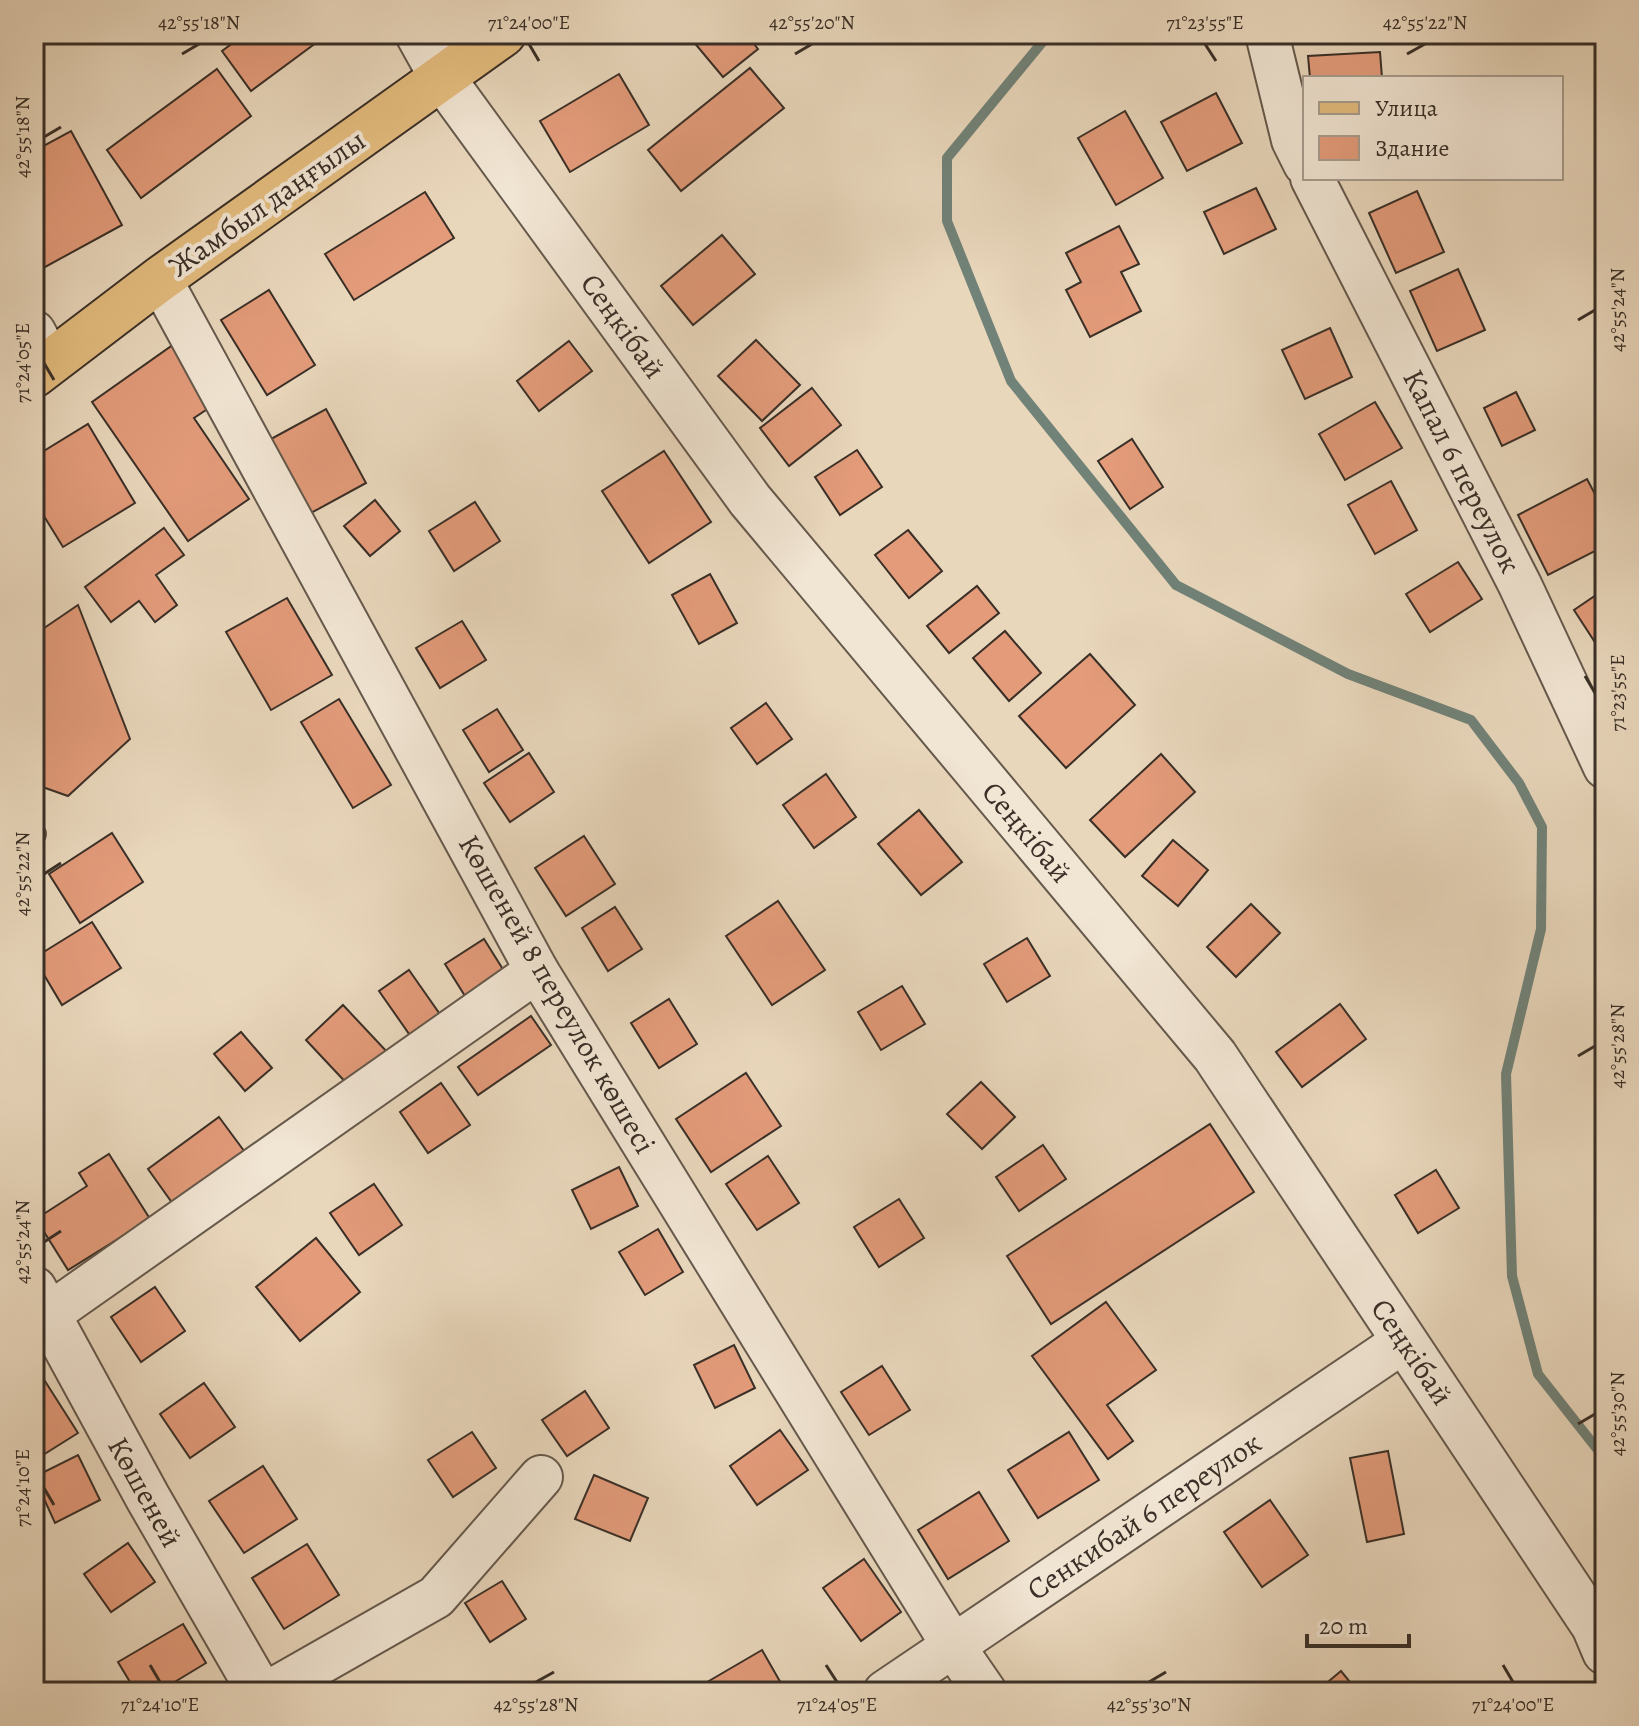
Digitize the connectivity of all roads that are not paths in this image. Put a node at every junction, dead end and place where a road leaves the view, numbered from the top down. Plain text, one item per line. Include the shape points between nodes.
1 (418, 34) edge
2 (503, 34) edge
3 (1267, 34) edge
4 (443, 79) junction
5 (1303, 160) edge
6 (1313, 180) edge
7 (160, 279) junction
8 (39, 356) edge
9 (1605, 767) edge
10 (537, 971) junction
11 (41, 1302) edge
12 (1404, 1341) junction
13 (541, 1477) dead end
14 (952, 1644) junction
15 (1605, 1652) edge
16 (260, 1692) edge
17 (269, 1692) edge
18 (885, 1692) edge
19 (985, 1692) edge

1 - 4 street, Сеңкібай
2 - 4 main road, Жамбыл даңғылы
3 - 5 street via 1293,140
4 - 7 main road, Жамбыл даңғылы
4 - 12 street, Сеңкібай via 750,500 1215,1056
6 - 9 street, Капал 6 переулок via 1520,585
7 - 8 main road, Жамбыл даңғылы
7 - 10 street, Көшеней 8 переулок көшесі
10 - 11 street
10 - 14 street, Көшеней 8 переулок көшесі
11 - 16 street, Көшеней
12 - 14 street, Сенкибай 6 переулок
12 - 15 street, Сеңкібай via 1594,1626
13 - 17 street via 436,1597
14 - 18 street, Сенкибай 6 переулок
14 - 19 street, Көшеней 8 переулок көшесі

